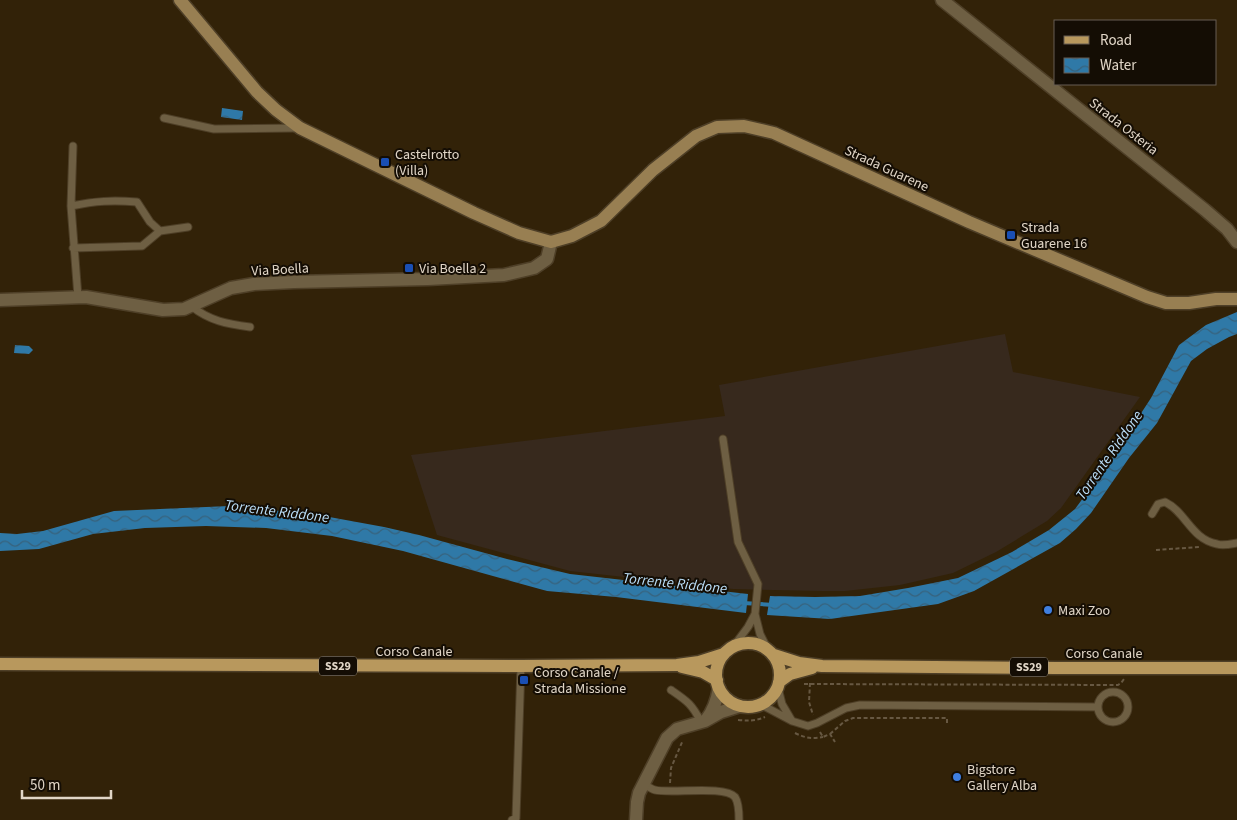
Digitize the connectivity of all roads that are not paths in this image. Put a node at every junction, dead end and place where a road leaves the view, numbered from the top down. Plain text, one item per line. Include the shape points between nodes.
1 (180, 0) edge
2 (942, 0) edge
3 (164, 118) dead end
4 (300, 128) junction
5 (73, 146) dead end
6 (71, 206) junction
7 (188, 227) dead end
8 (160, 230) junction
9 (551, 242) junction
10 (1237, 242) edge
11 (73, 248) junction
12 (78, 297) junction
13 (1237, 299) edge
14 (0, 300) edge
15 (191, 306) junction
16 (250, 327) dead end
17 (724, 439) dead end
18 (1152, 514) dead end
19 (1237, 544) edge
20 (755, 614) junction
21 (728, 651) junction
22 (771, 652) junction
23 (0, 664) edge
24 (677, 665) junction
25 (521, 666) junction
26 (822, 666) junction
27 (1237, 668) edge
28 (718, 684) junction
29 (779, 685) junction
30 (671, 690) dead end
31 (760, 704) junction
32 (740, 706) junction
33 (1098, 707) junction
34 (703, 721) junction
35 (792, 721) junction
36 (644, 784) junction
37 (512, 820) edge
38 (636, 820) edge
39 (739, 820) edge

1 - 4 main road via 257,92
2 - 10 street, Strada Osteria via 1205,210
3 - 4 lane via 214,129
4 - 9 main road via 474,213 519,233
5 - 6 lane
6 - 8 lane via 115,200 137,202 150,222
6 - 11 lane
7 - 8 lane
8 - 11 lane via 142,246
9 - 13 main road, Strada Guarene via 572,236 601,221 653,170 696,136 717,127 744,126 774,133 969,222 1148,297 1189,303
9 - 15 street, Via Boella via 547,259 534,268 504,275 254,284 231,288
11 - 12 lane
12 - 14 street, Via Boella
12 - 15 street, Via Boella via 163,310
15 - 16 lane via 214,320
17 - 20 lane via 738,542 758,584
18 - 19 lane via 1158,504 1165,502 1173,506 1206,541 1218,545
20 - 21 lane
20 - 22 lane via 760,634
21 - 22 main road, Corso Canale via 742,643 751,643
21 - 24 main road, Corso Canale / SS29 via 699,662
21 - 28 main road via 716,671
22 - 26 main road, Corso Canale via 799,663
22 - 29 main road via 778,664
23 - 25 main road, Corso Canale / SS29
24 - 25 main road, Corso Canale / SS29
24 - 28 main road, Corso Canale / SS29 via 703,672
25 - 37 lane via 516,818
26 - 27 main road, Corso Canale / SS29
26 - 29 main road, Corso Canale via 790,674
28 - 32 main road, Corso Canale via 724,696
28 - 34 street via 716,703
29 - 31 main road, Corso Canale via 772,696
29 - 35 lane via 782,704
30 - 34 lane via 684,698
31 - 32 main road
31 - 35 lane
32 - 34 street
33 - 33 lane via 1100,715 1111,722 1124,717 1128,709 1123,696 1114,693 1102,698
33 - 35 lane via 860,705 808,726
34 - 36 street via 677,729 667,738
36 - 38 street via 637,802
36 - 39 lane via 655,790 730,794 739,808

